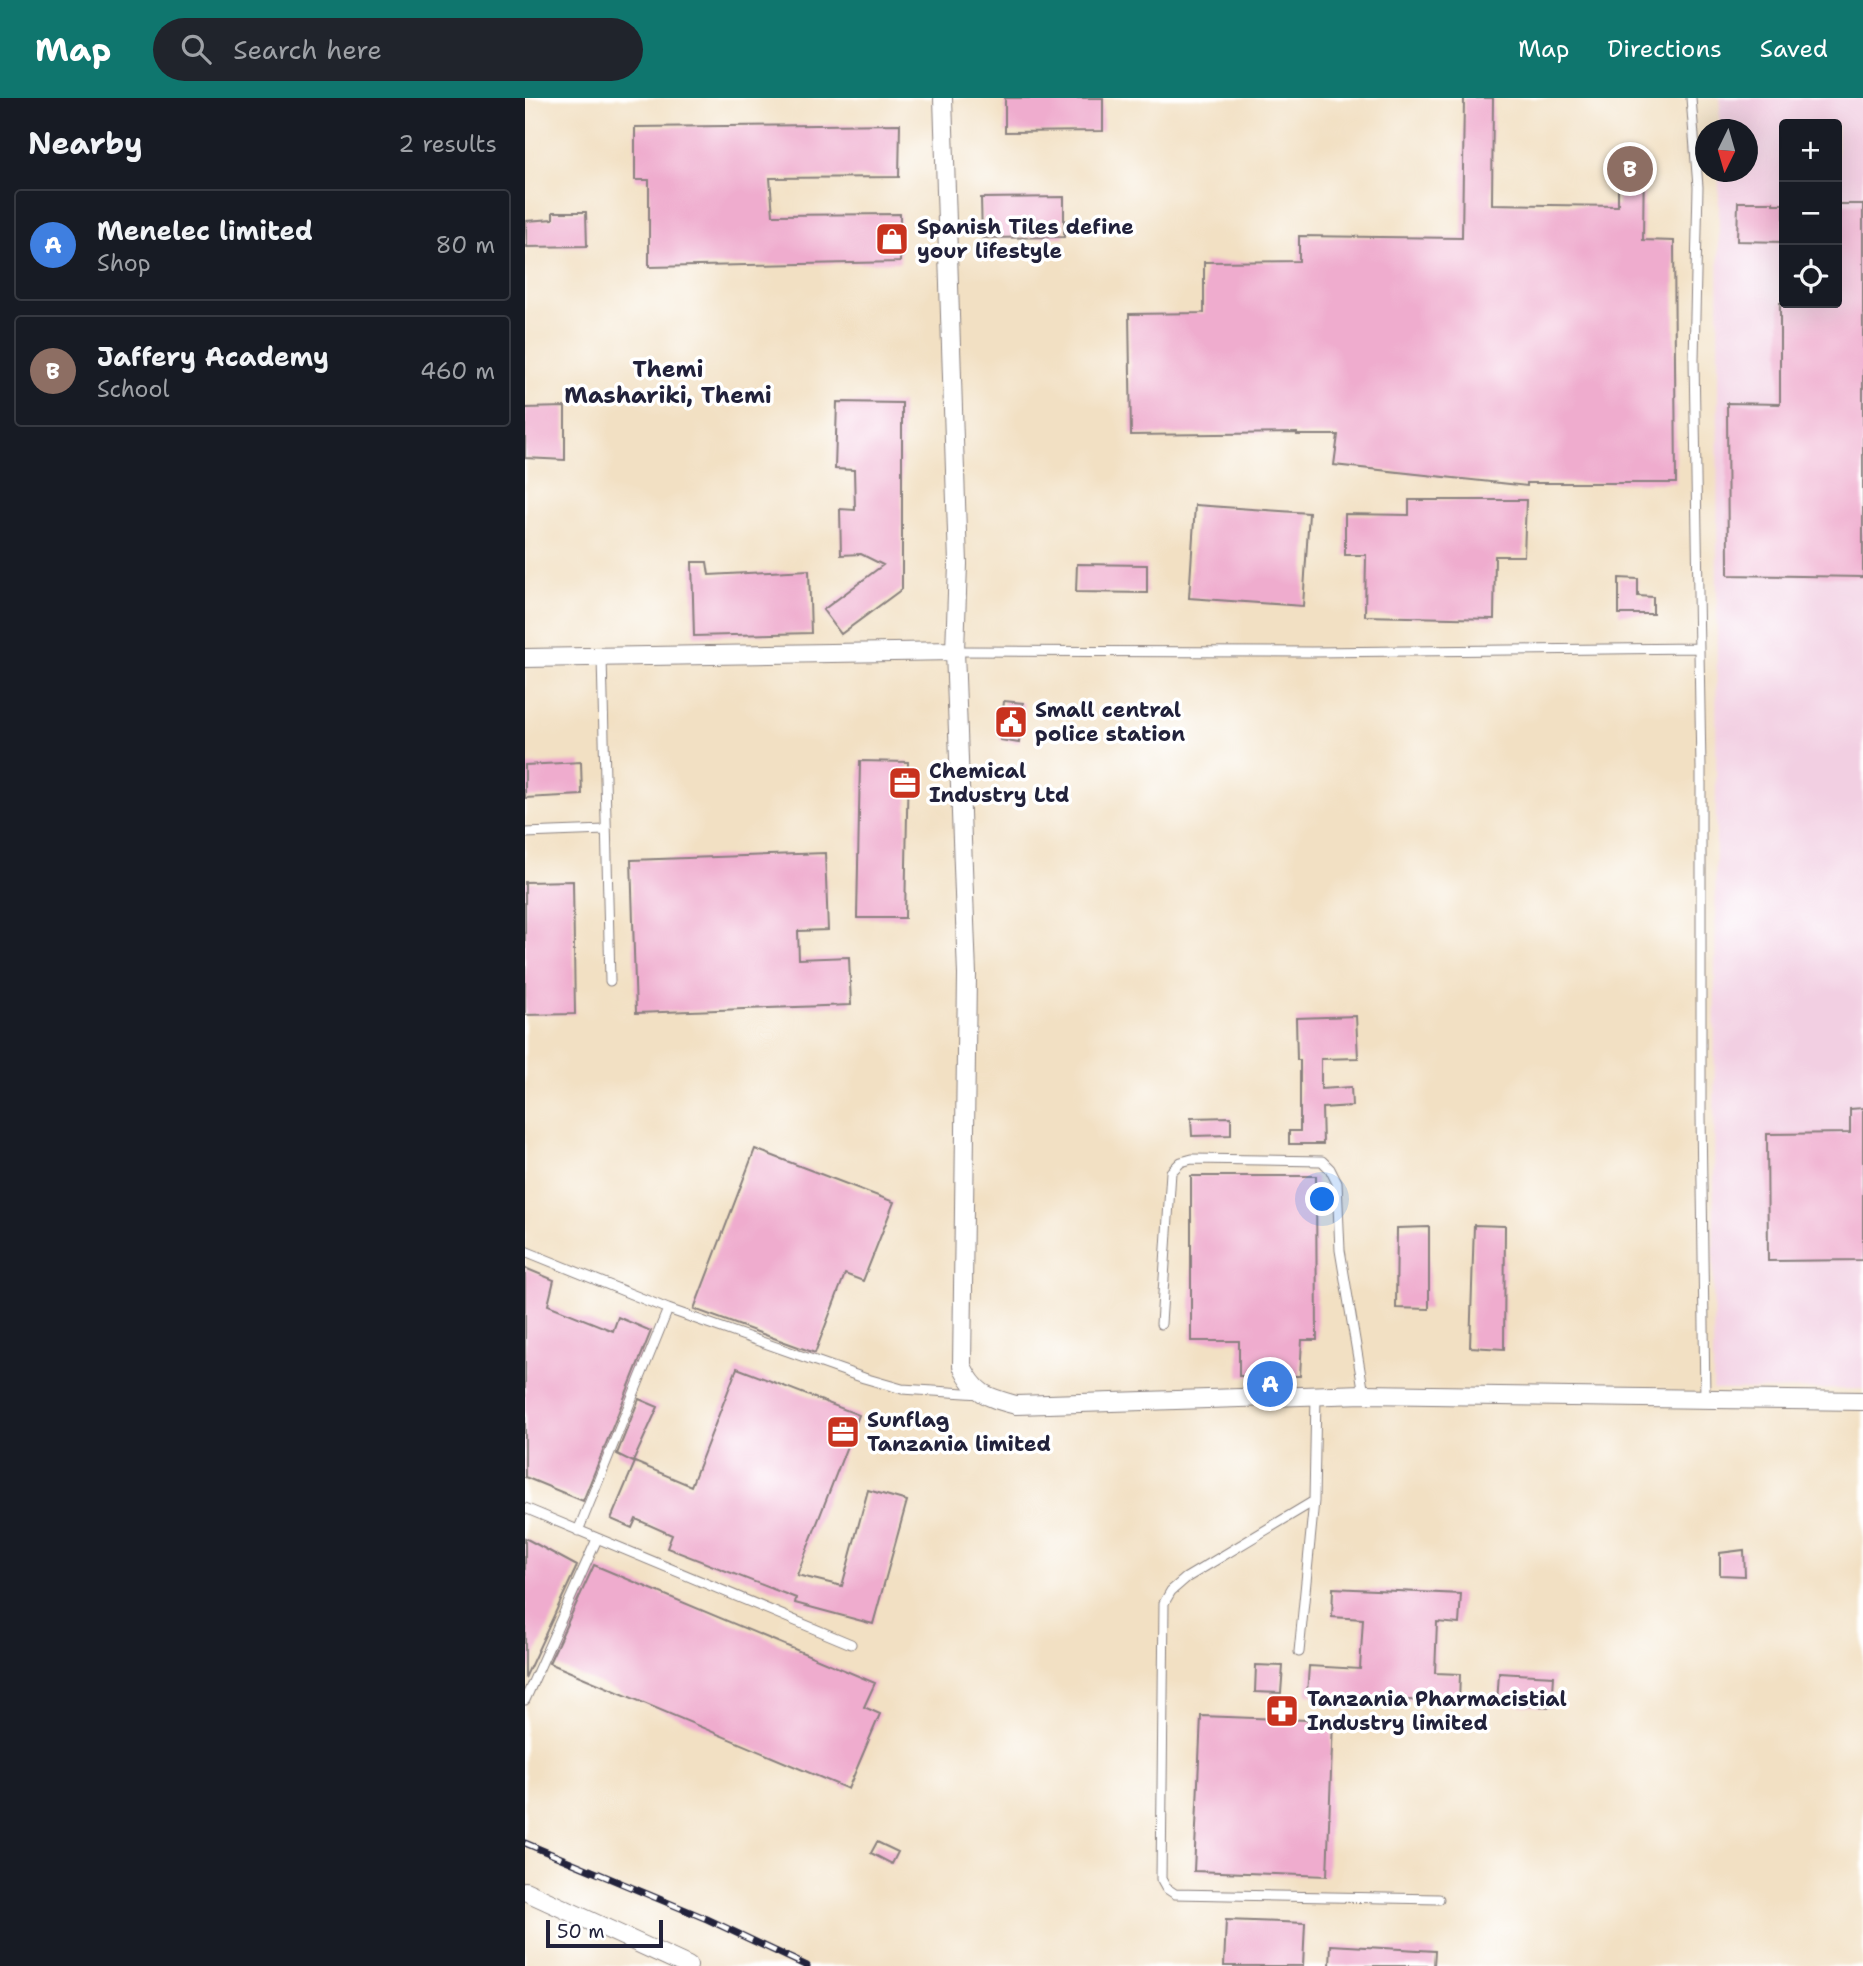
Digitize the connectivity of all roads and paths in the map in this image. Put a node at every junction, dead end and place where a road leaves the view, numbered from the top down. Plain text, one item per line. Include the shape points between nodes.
1 (943, 98) edge
2 (1691, 98) edge
3 (1698, 648) junction
4 (955, 651) junction
5 (602, 657) junction
6 (525, 659) edge
7 (606, 830) junction
8 (525, 833) edge
9 (610, 981) dead end
10 (525, 1251) edge
11 (668, 1310) junction
12 (1161, 1324) dead end
13 (982, 1394) junction
14 (1364, 1394) junction
15 (1316, 1396) junction
16 (1705, 1397) junction
17 (1863, 1401) edge
18 (1314, 1500) junction
19 (525, 1508) edge
20 (578, 1531) junction
21 (597, 1539) junction
22 (851, 1644) dead end
23 (1299, 1652) dead end
24 (525, 1700) edge
25 (525, 1891) edge
26 (1439, 1899) dead end
27 (688, 1966) edge

1 - 4 street via 958,564
2 - 3 lane via 1698,187 1694,359
3 - 4 lane
3 - 16 lane
4 - 5 street
4 - 13 street via 967,975 963,1366
5 - 6 street
5 - 7 lane
7 - 8 lane
7 - 9 lane
10 - 11 lane
11 - 13 lane via 902,1389
11 - 20 lane
12 - 14 lane via 1171,1172 1192,1159 1322,1161 1337,1183 1340,1250
13 - 15 street via 1016,1405
14 - 15 street
14 - 16 street
15 - 18 lane
16 - 17 street
18 - 23 lane
18 - 26 lane via 1186,1578 1164,1603 1161,1879 1175,1894
19 - 20 lane
20 - 21 lane
21 - 22 lane
21 - 24 lane
25 - 27 street

